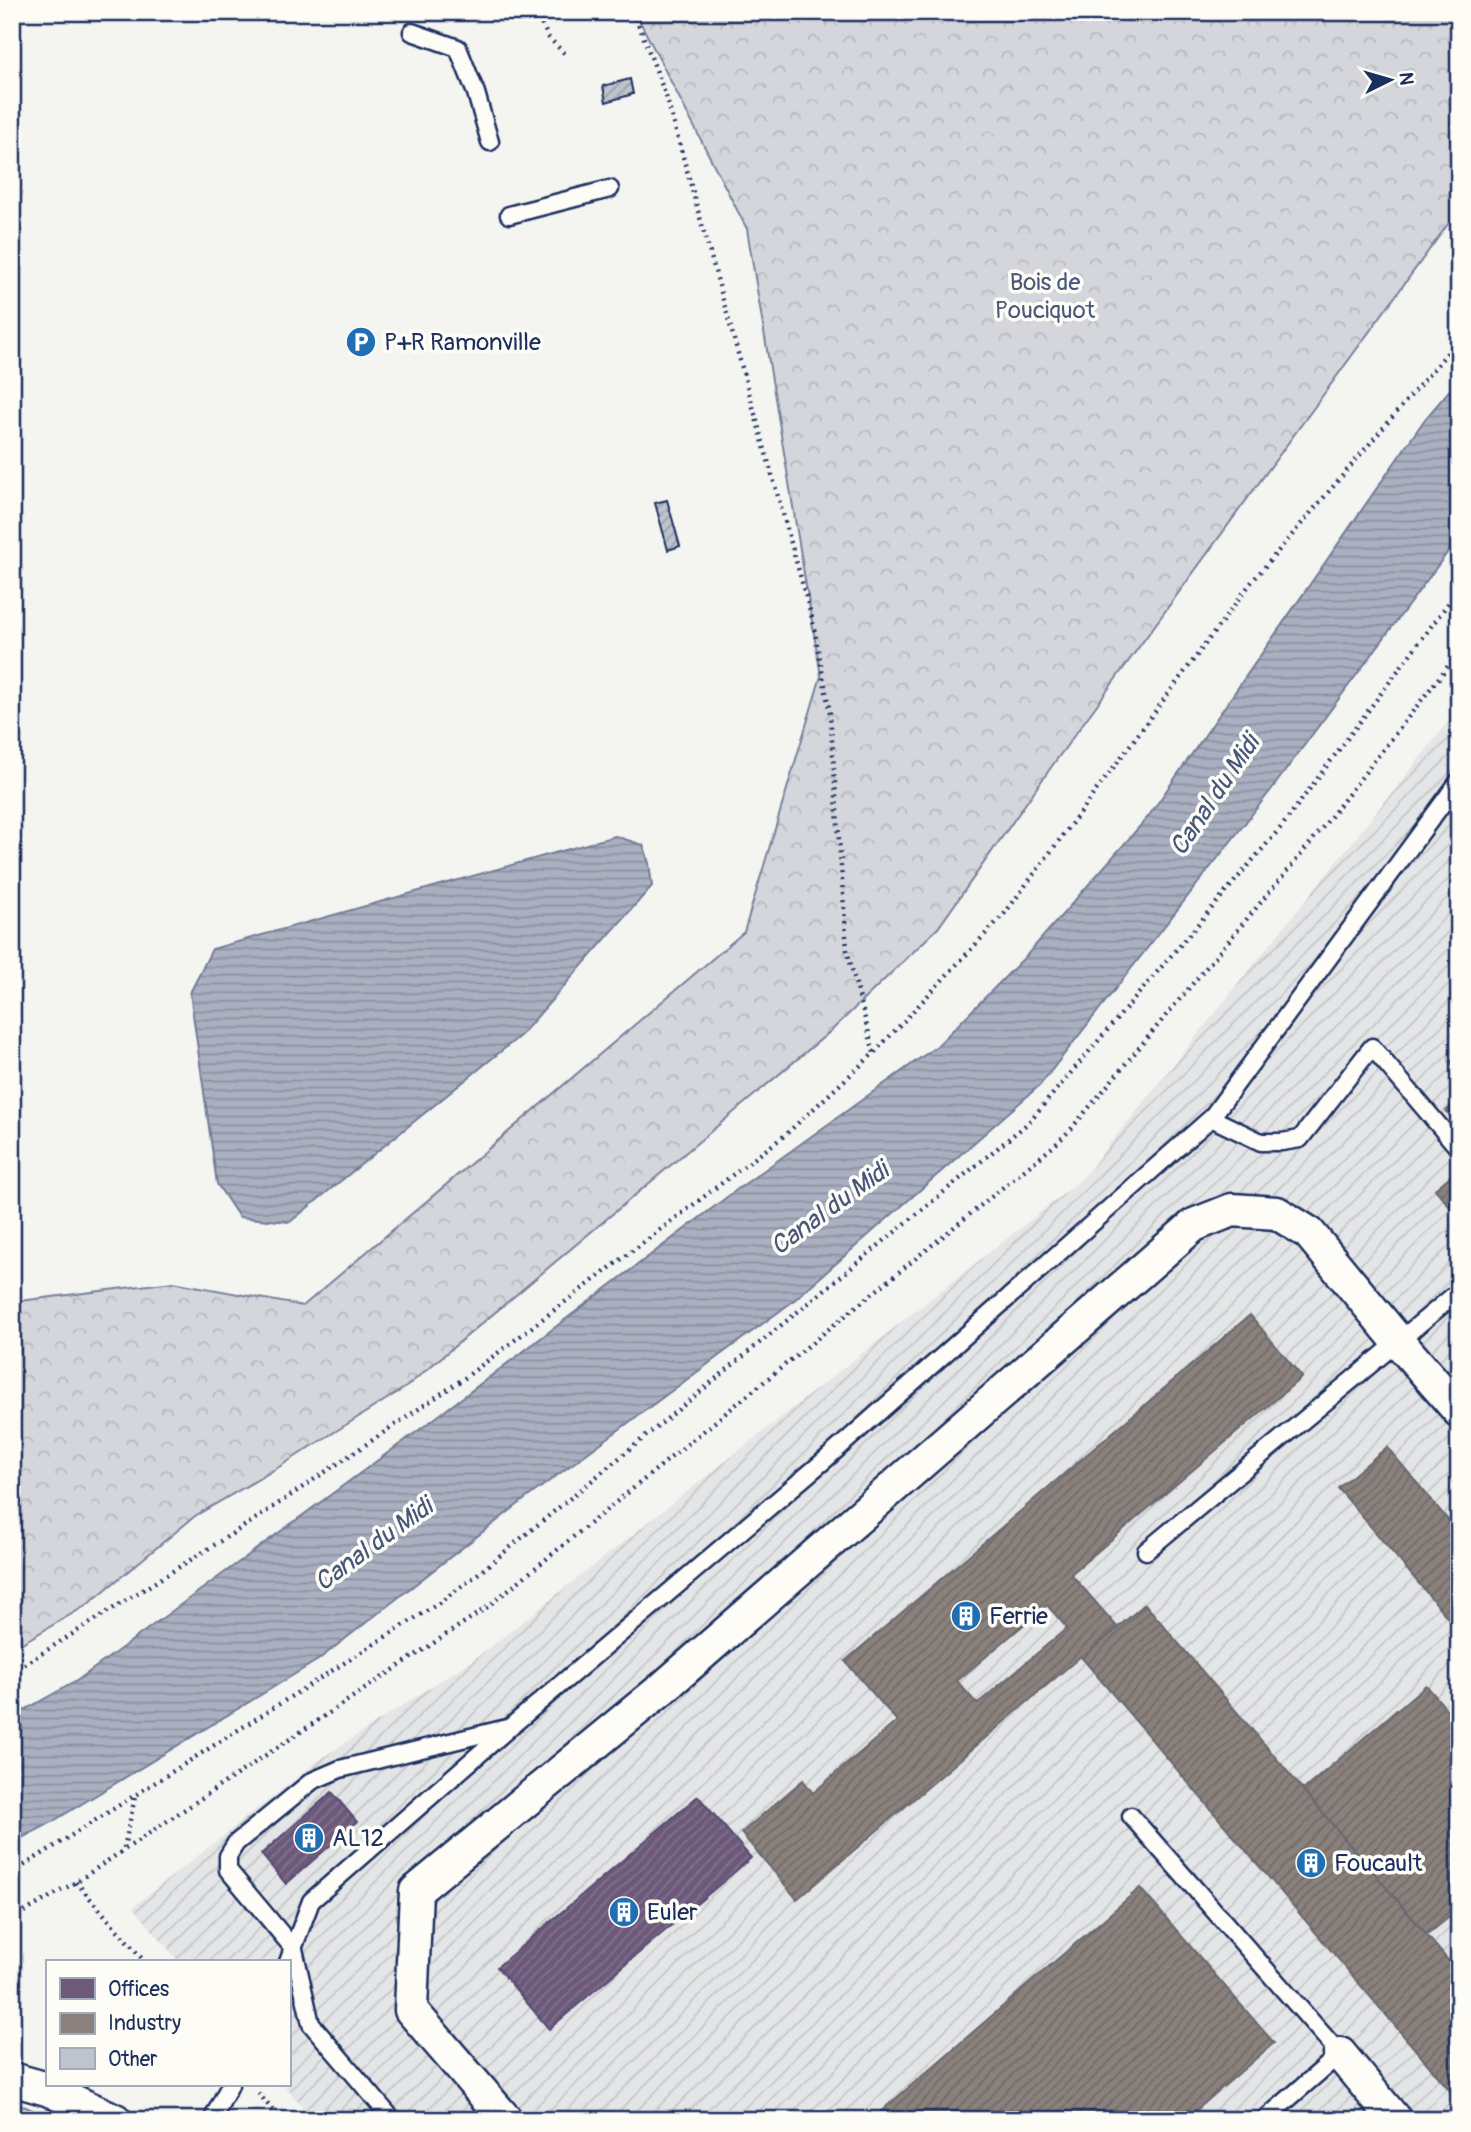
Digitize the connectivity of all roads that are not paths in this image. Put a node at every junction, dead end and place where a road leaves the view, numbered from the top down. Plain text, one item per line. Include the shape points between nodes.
1 (412, 32) dead end
2 (490, 142) dead end
3 (610, 189) dead end
4 (509, 215) dead end
5 (1459, 781) edge
6 (1211, 1118) junction
7 (1459, 1149) edge
8 (1459, 1291) edge
9 (1398, 1342) junction
10 (1459, 1411) edge
11 (1146, 1551) dead end
12 (509, 1728) junction
13 (1131, 1815) dead end
14 (291, 1956) edge
15 (1340, 2054) junction
16 (12, 2079) edge
17 (229, 2086) edge
18 (115, 2120) edge
19 (212, 2120) edge
20 (393, 2120) edge
21 (506, 2120) edge
22 (1264, 2120) edge
23 (1395, 2120) edge

1 - 2 lane via 458,48
3 - 4 lane
5 - 6 lane
6 - 7 lane via 1261,1142 1300,1139 1372,1047
6 - 12 lane via 826,1459
8 - 9 lane
9 - 10 street
9 - 11 lane
9 - 21 street via 1309,1233 1277,1213 1232,1210 1194,1224 664,1687 416,1891 411,2010
12 - 14 lane via 311,1901
12 - 14 lane via 340,1769 312,1782 236,1843 228,1856 228,1870
13 - 15 lane
14 - 20 lane via 311,2024
15 - 22 lane
15 - 23 street
16 - 18 street via 47,2089
17 - 19 lane

